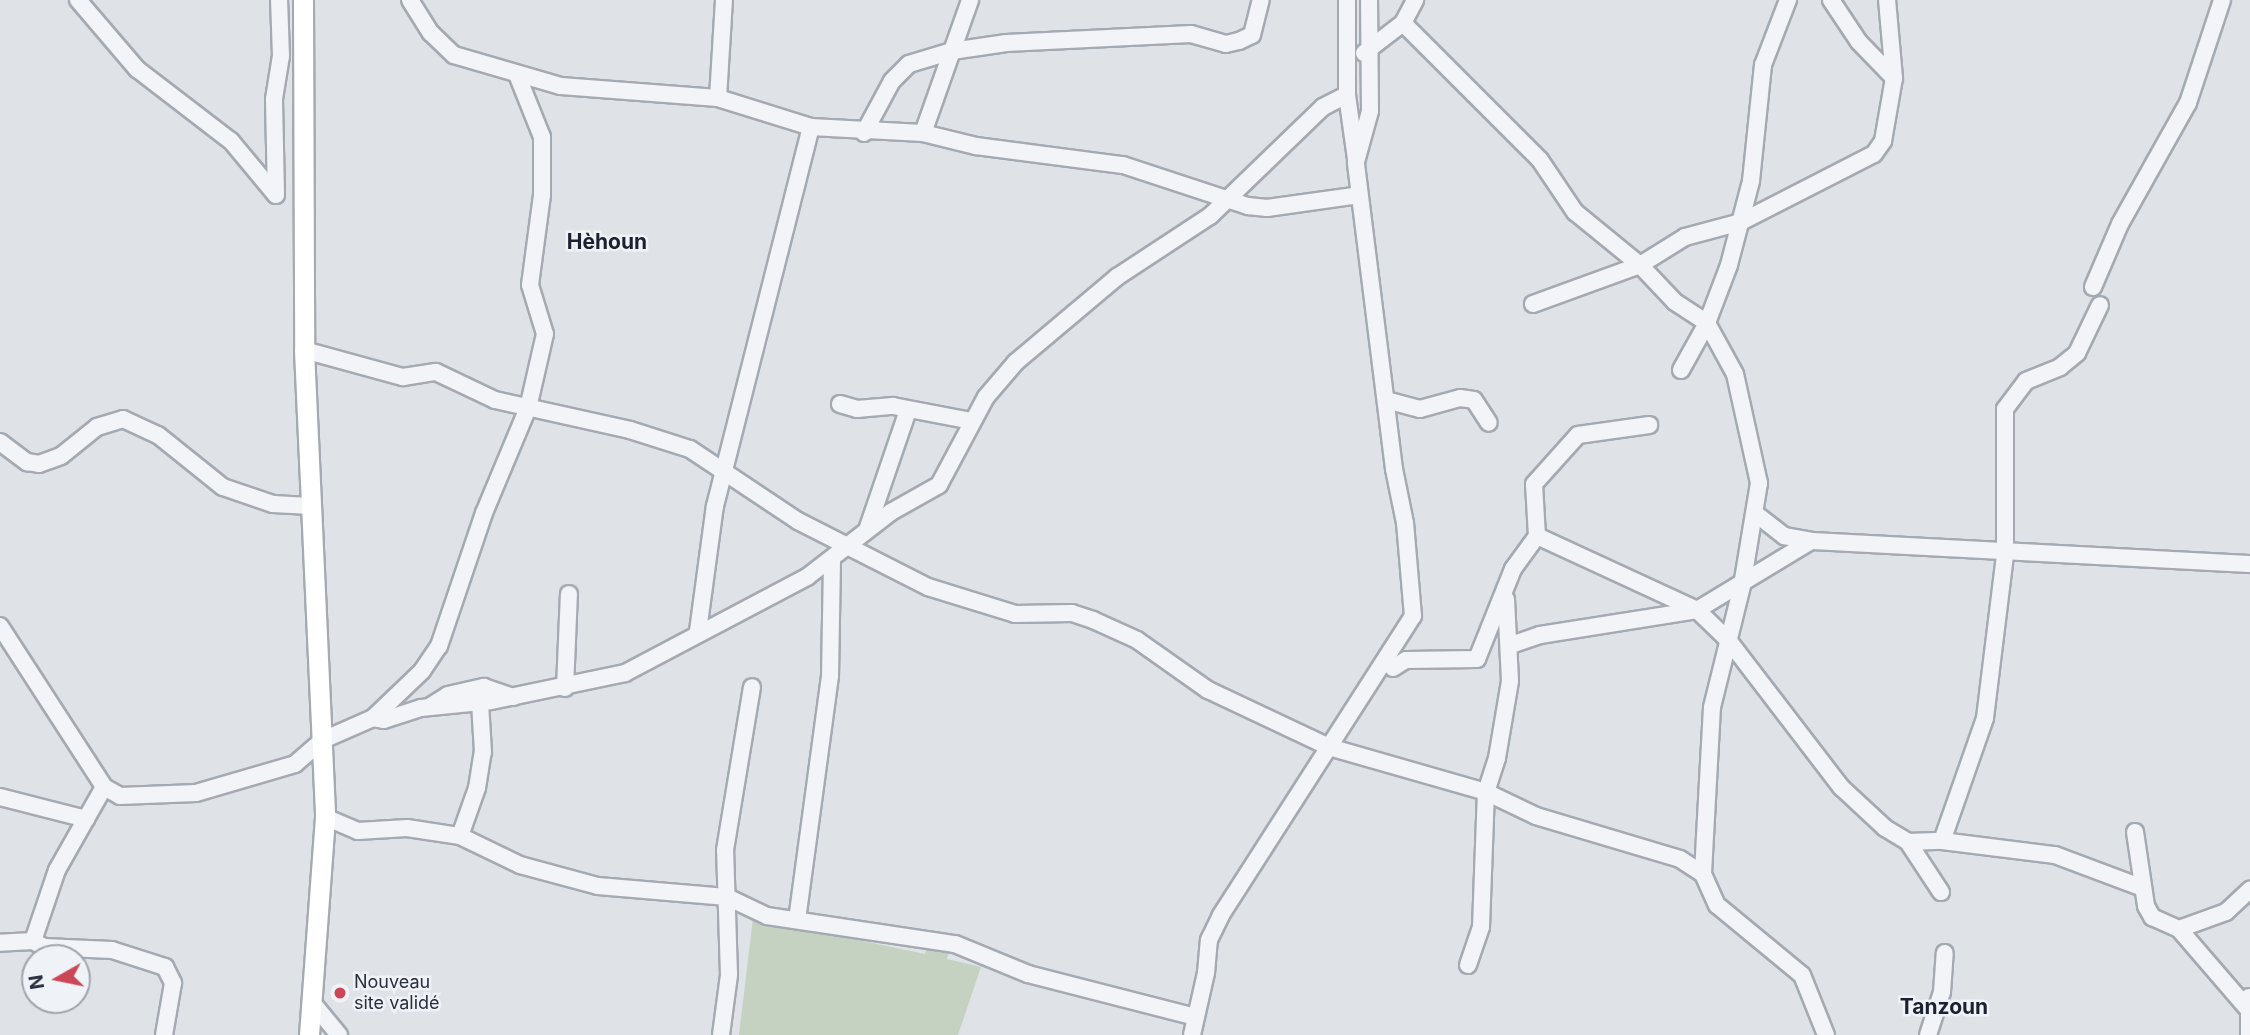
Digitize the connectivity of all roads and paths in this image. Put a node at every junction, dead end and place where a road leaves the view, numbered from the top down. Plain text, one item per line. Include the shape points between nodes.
1 (78, 0) edge
2 (279, 0) edge
3 (303, 0) edge
4 (410, 0) edge
5 (724, 0) edge
6 (970, 0) edge
7 (1261, 0) edge
8 (1347, 0) edge
9 (1369, 0) edge
10 (1415, 0) edge
11 (1788, 0) edge
12 (1831, 0) edge
13 (1887, 0) edge
14 (2222, 0) edge
15 (1403, 23) junction
16 (1369, 49) junction
17 (952, 51) junction
18 (1346, 68) junction
19 (518, 77) junction
20 (1894, 78) junction
21 (1347, 95) junction
22 (718, 98) junction
23 (811, 127) junction
24 (864, 133) junction
25 (923, 133) junction
26 (1356, 162) junction
27 (1359, 195) junction
28 (1224, 200) junction
29 (1741, 222) junction
30 (1640, 265) junction
31 (2093, 287) dead end
32 (1533, 304) dead end
33 (2100, 305) dead end
34 (1707, 323) junction
35 (304, 350) junction
36 (1681, 370) dead end
37 (1387, 400) junction
38 (840, 404) dead end
39 (528, 408) junction
40 (908, 410) junction
41 (972, 421) junction
42 (1489, 423) dead end
43 (1649, 425) dead end
44 (0, 442) edge
45 (724, 469) junction
46 (310, 506) junction
47 (1756, 514) junction
48 (866, 531) junction
49 (1537, 536) junction
50 (1811, 541) junction
51 (849, 547) junction
52 (2005, 555) junction
53 (832, 559) junction
54 (2250, 564) edge
55 (1742, 586) junction
56 (1506, 590) junction
57 (569, 594) dead end
58 (1697, 610) junction
59 (0, 626) edge
60 (698, 631) junction
61 (1729, 641) junction
62 (1511, 645) junction
63 (1393, 668) dead end
64 (752, 687) dead end
65 (565, 688) junction
66 (513, 697) junction
67 (480, 703) junction
68 (427, 708) junction
69 (373, 718) junction
70 (323, 740) junction
71 (1329, 747) junction
72 (104, 787) junction
73 (1486, 792) junction
74 (0, 797) edge
75 (324, 817) junction
76 (86, 818) junction
77 (2135, 832) dead end
78 (460, 836) junction
79 (1942, 841) junction
80 (1908, 842) junction
81 (1703, 874) junction
82 (2143, 888) junction
83 (2250, 890) edge
84 (1941, 892) dead end
85 (727, 897) junction
86 (797, 920) junction
87 (2179, 929) junction
88 (33, 941) junction
89 (0, 943) edge
90 (1945, 953) dead end
91 (1468, 965) dead end
92 (2248, 1001) edge
93 (311, 1002) junction
94 (1196, 1017) junction
95 (164, 1035) edge
96 (309, 1035) edge
97 (339, 1035) edge
98 (721, 1035) edge
99 (1192, 1035) edge
100 (1826, 1035) edge
101 (1928, 1035) edge
102 (2249, 1035) edge

1 - 2 street via 137,69 231,141 276,195
3 - 35 main road
4 - 19 street via 430,33 454,55
5 - 22 street
6 - 17 street
7 - 17 street via 1252,35 1226,44 1191,34 1006,43
8 - 18 street
9 - 16 street
10 - 15 street
11 - 29 street via 1763,65 1751,181
12 - 20 street via 1859,42
13 - 20 street
14 - 31 street via 2188,103 2120,224
15 - 16 street
15 - 30 street via 1540,160 1575,212
16 - 18 street
16 - 26 street via 1368,123
17 - 24 street via 909,65 892,81
17 - 25 street
18 - 21 street
19 - 22 street via 561,86
19 - 39 street via 542,137 542,194 530,285 545,334
20 - 29 street via 1883,141 1874,154
21 - 26 street
21 - 28 street via 1323,107
22 - 23 street
23 - 24 street
23 - 45 street
24 - 25 street
25 - 28 street via 976,146 1123,165
26 - 27 street
27 - 28 street via 1267,208
27 - 37 street
28 - 41 street via 1210,216 1117,277 1016,362
29 - 30 street via 1685,237
29 - 34 street
30 - 32 street
30 - 34 street via 1675,302
33 - 52 street via 2077,353 2060,367 2026,381 2005,409
34 - 36 street
34 - 47 street via 1735,374 1750,425 1759,484
35 - 39 street via 403,377 436,372 495,400
35 - 46 main road
37 - 42 street via 1420,409 1460,398 1474,400
37 - 71 street via 1413,616
38 - 40 street
39 - 45 street via 630,430 690,449
39 - 69 street via 484,513 439,646 422,671
40 - 41 street
40 - 48 street
41 - 48 street via 939,485
43 - 49 street via 1595,430 1570,440 1534,484
44 - 46 street via 27,462 39,464 61,456 97,427 123,419 158,435 223,487 273,504
45 - 51 street via 798,521
45 - 60 street
46 - 70 main road
47 - 50 street via 1784,536
47 - 55 street
48 - 51 street
49 - 56 street via 1513,569
49 - 58 street
50 - 52 street
50 - 55 street
51 - 53 street
51 - 71 street via 928,587 1015,614 1072,613 1093,620 1137,640 1200,686
52 - 54 street via 2098,554
52 - 79 street via 1985,718
53 - 60 street via 797,583
53 - 86 street via 830,676
55 - 58 street
55 - 61 street
56 - 62 street
56 - 63 street via 1476,659 1406,660
57 - 65 street
58 - 61 street
58 - 62 street via 1540,635
59 - 72 street
60 - 65 street via 625,673
61 - 80 street via 1842,788 1885,828
61 - 81 street via 1712,706
62 - 73 street via 1507,708
64 - 85 street via 726,850
65 - 66 street
66 - 67 street
66 - 68 street via 484,687 448,695
67 - 68 street
67 - 78 street via 483,752 478,788
68 - 69 street via 384,720
69 - 70 street
70 - 72 street via 295,764 196,793 120,796
70 - 75 main road
71 - 73 street
71 - 94 street via 1221,915 1209,940
72 - 76 street
73 - 81 street via 1536,816 1680,859
73 - 91 street via 1481,928
74 - 76 street
75 - 78 street via 358,831 407,828
75 - 93 main road
76 - 88 street via 57,870
77 - 82 street via 2142,856
78 - 85 street via 520,865 598,886
79 - 80 street
79 - 82 street via 2055,855
80 - 84 street
81 - 100 street via 1717,905 1802,975
82 - 87 street via 2152,917
83 - 87 street via 2226,912
85 - 86 street via 766,916
85 - 98 street via 729,975
86 - 94 street via 955,944 1028,974
87 - 92 street
88 - 89 street
88 - 95 street via 44,947 112,950 165,967 173,983
90 - 101 street via 1941,992
92 - 102 street
93 - 96 main road
93 - 97 street
94 - 99 street

